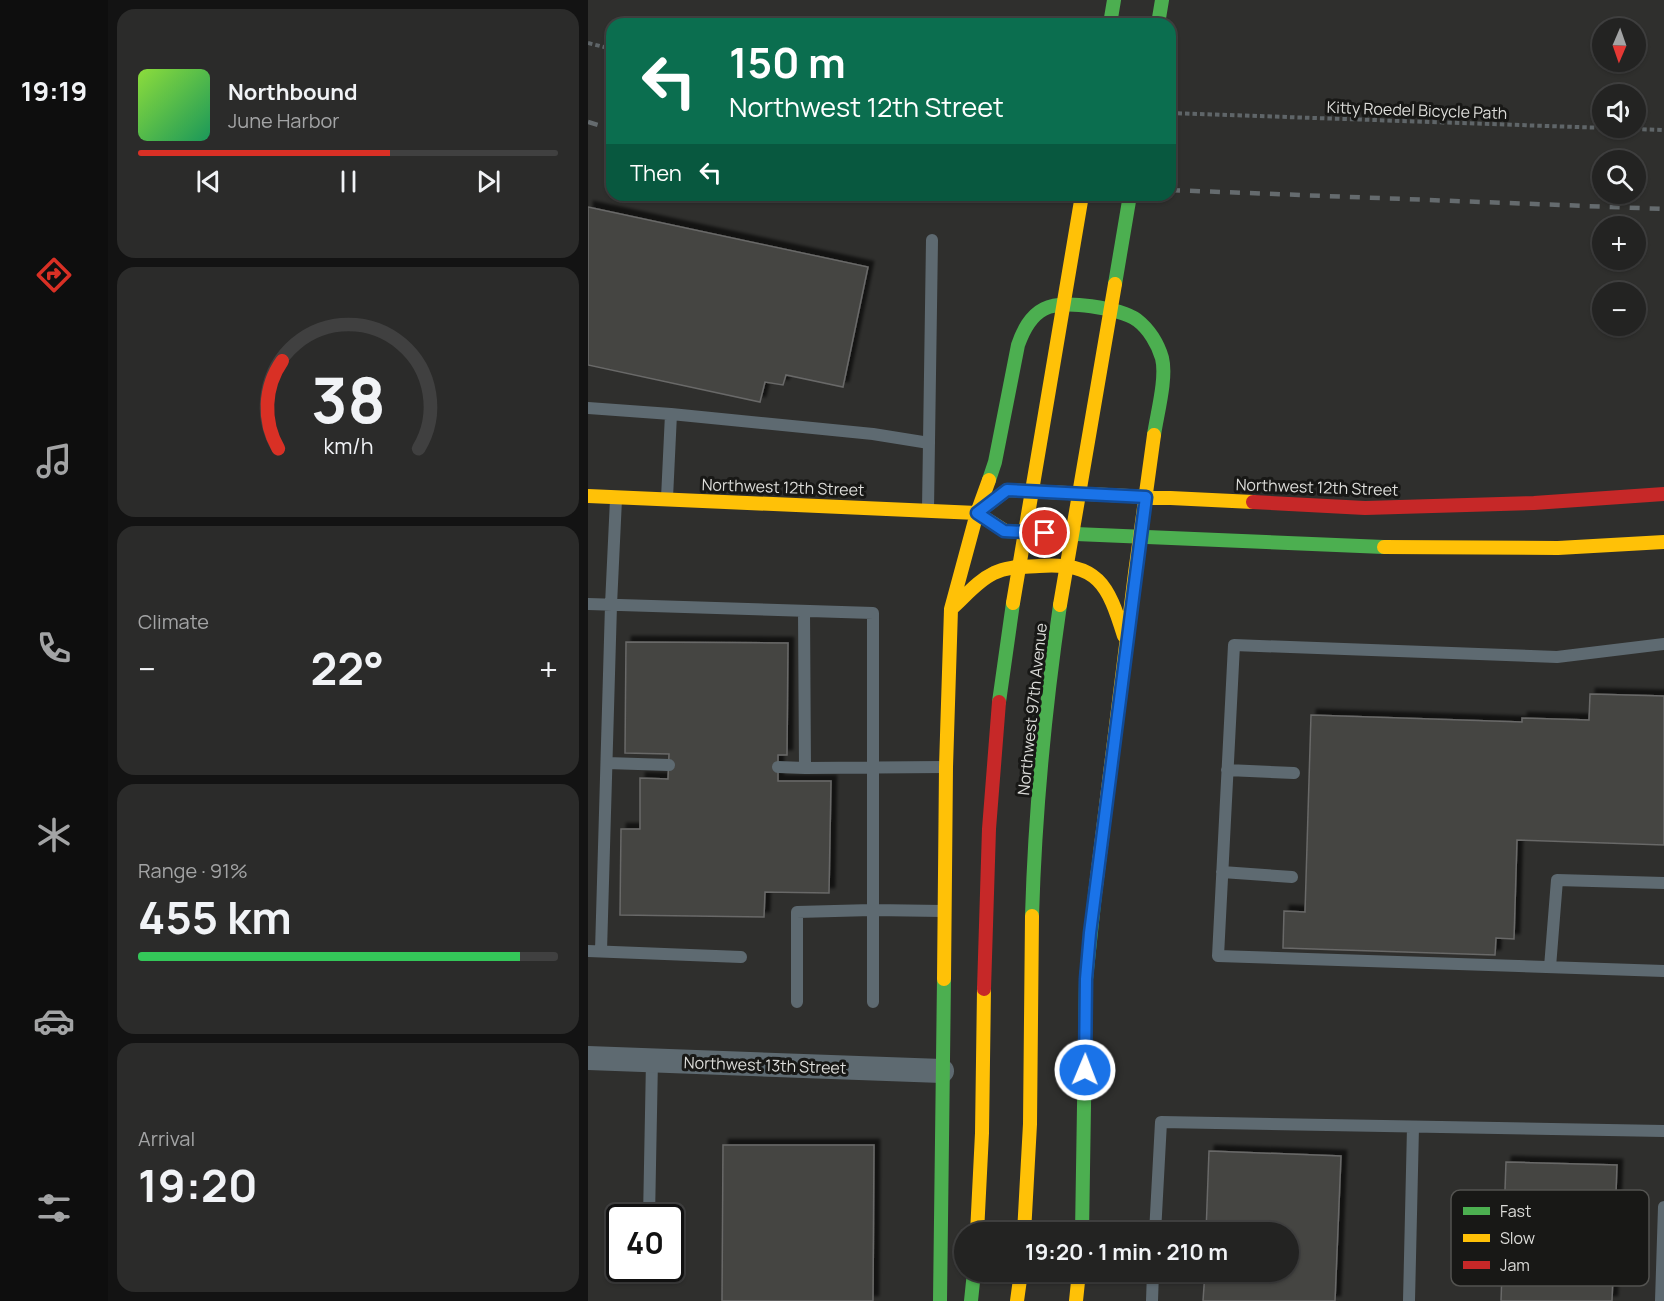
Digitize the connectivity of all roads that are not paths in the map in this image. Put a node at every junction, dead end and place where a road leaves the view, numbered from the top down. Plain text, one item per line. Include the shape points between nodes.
1 (1114, 0) edge
2 (1162, 0) edge
3 (1111, 18) edge
4 (1159, 18) edge
5 (1081, 201) edge
6 (1129, 201) edge
7 (932, 240) dead end
8 (588, 408) edge
9 (671, 414) junction
10 (929, 442) junction
11 (1664, 494) edge
12 (588, 496) edge
13 (616, 497) junction
14 (1146, 497) junction
15 (667, 500) junction
16 (928, 510) junction
17 (977, 513) junction
18 (1141, 537) junction
19 (1664, 542) edge
20 (588, 604) edge
21 (611, 605) junction
22 (951, 609) junction
23 (804, 610) junction
24 (1664, 644) edge
25 (1126, 646) junction
26 (607, 763) junction
27 (669, 765) dead end
28 (778, 767) dead end
29 (946, 767) junction
30 (805, 768) junction
31 (872, 769) junction
32 (1227, 770) junction
33 (1294, 773) dead end
34 (1222, 872) junction
35 (1292, 877) dead end
36 (1664, 883) edge
37 (872, 910) junction
38 (944, 910) junction
39 (588, 951) edge
40 (601, 951) junction
41 (741, 957) dead end
42 (1551, 967) junction
43 (1664, 971) edge
44 (797, 1002) dead end
45 (873, 1002) dead end
46 (588, 1058) edge
47 (652, 1060) junction
48 (942, 1071) junction
49 (1413, 1127) junction
50 (1664, 1131) edge
51 (649, 1204) edge
52 (1664, 1207) edge
53 (978, 1222) edge
54 (1025, 1222) edge
55 (1082, 1222) edge
56 (1156, 1222) edge
57 (973, 1282) edge
58 (1020, 1282) edge
59 (1078, 1282) edge
60 (1153, 1282) edge
61 (940, 1301) edge
62 (971, 1301) edge
63 (1017, 1301) edge
64 (1076, 1301) edge
65 (1152, 1301) edge
66 (1409, 1301) edge
67 (1661, 1301) edge

1 - 3 street
2 - 4 street
5 - 53 street, Northwest 97th Avenue, bridge via 1002,678 989,821
6 - 54 street, Northwest 97th Avenue, bridge via 1047,700 1035,842
7 - 10 lane
8 - 9 lane
9 - 10 lane
9 - 15 lane
10 - 16 lane
11 - 14 street, Northwest 12th Street via 1365,508
12 - 13 street, Northwest 12th Street
13 - 15 street, Northwest 12th Street
13 - 21 lane
14 - 17 street, Northwest 12th Street via 1007,490
14 - 17 street via 1163,375 1156,343 1136,319 1117,311 1068,304 1045,308 1023,331 995,462
14 - 18 street
15 - 16 street, Northwest 12th Street
16 - 17 street, Northwest 12th Street
17 - 18 street via 1004,531
17 - 22 street
18 - 19 street via 1414,548 1558,548
18 - 25 street
20 - 21 lane
21 - 23 lane
21 - 26 lane
22 - 25 street via 1002,570 1069,565 1100,579 1110,593
22 - 29 street
23 - 30 lane
23 - 31 lane via 873,613
24 - 32 lane via 1557,657 1234,645
25 - 55 street via 1088,955
26 - 27 lane
26 - 40 lane
28 - 30 lane
29 - 31 lane
29 - 38 street
30 - 31 lane
31 - 37 lane
32 - 33 lane
32 - 34 lane
34 - 35 lane
34 - 42 lane via 1218,956
36 - 42 lane via 1557,880
37 - 38 lane
37 - 44 lane via 797,912
37 - 45 lane
38 - 48 street
39 - 40 lane
40 - 41 lane
42 - 43 lane
46 - 47 street, Northwest 13th Street
47 - 48 street, Northwest 13th Street
47 - 51 lane
48 - 61 street
49 - 50 lane
49 - 56 lane via 1161,1122
49 - 66 lane
52 - 67 lane
57 - 62 street
58 - 63 street
59 - 64 street
60 - 65 lane

